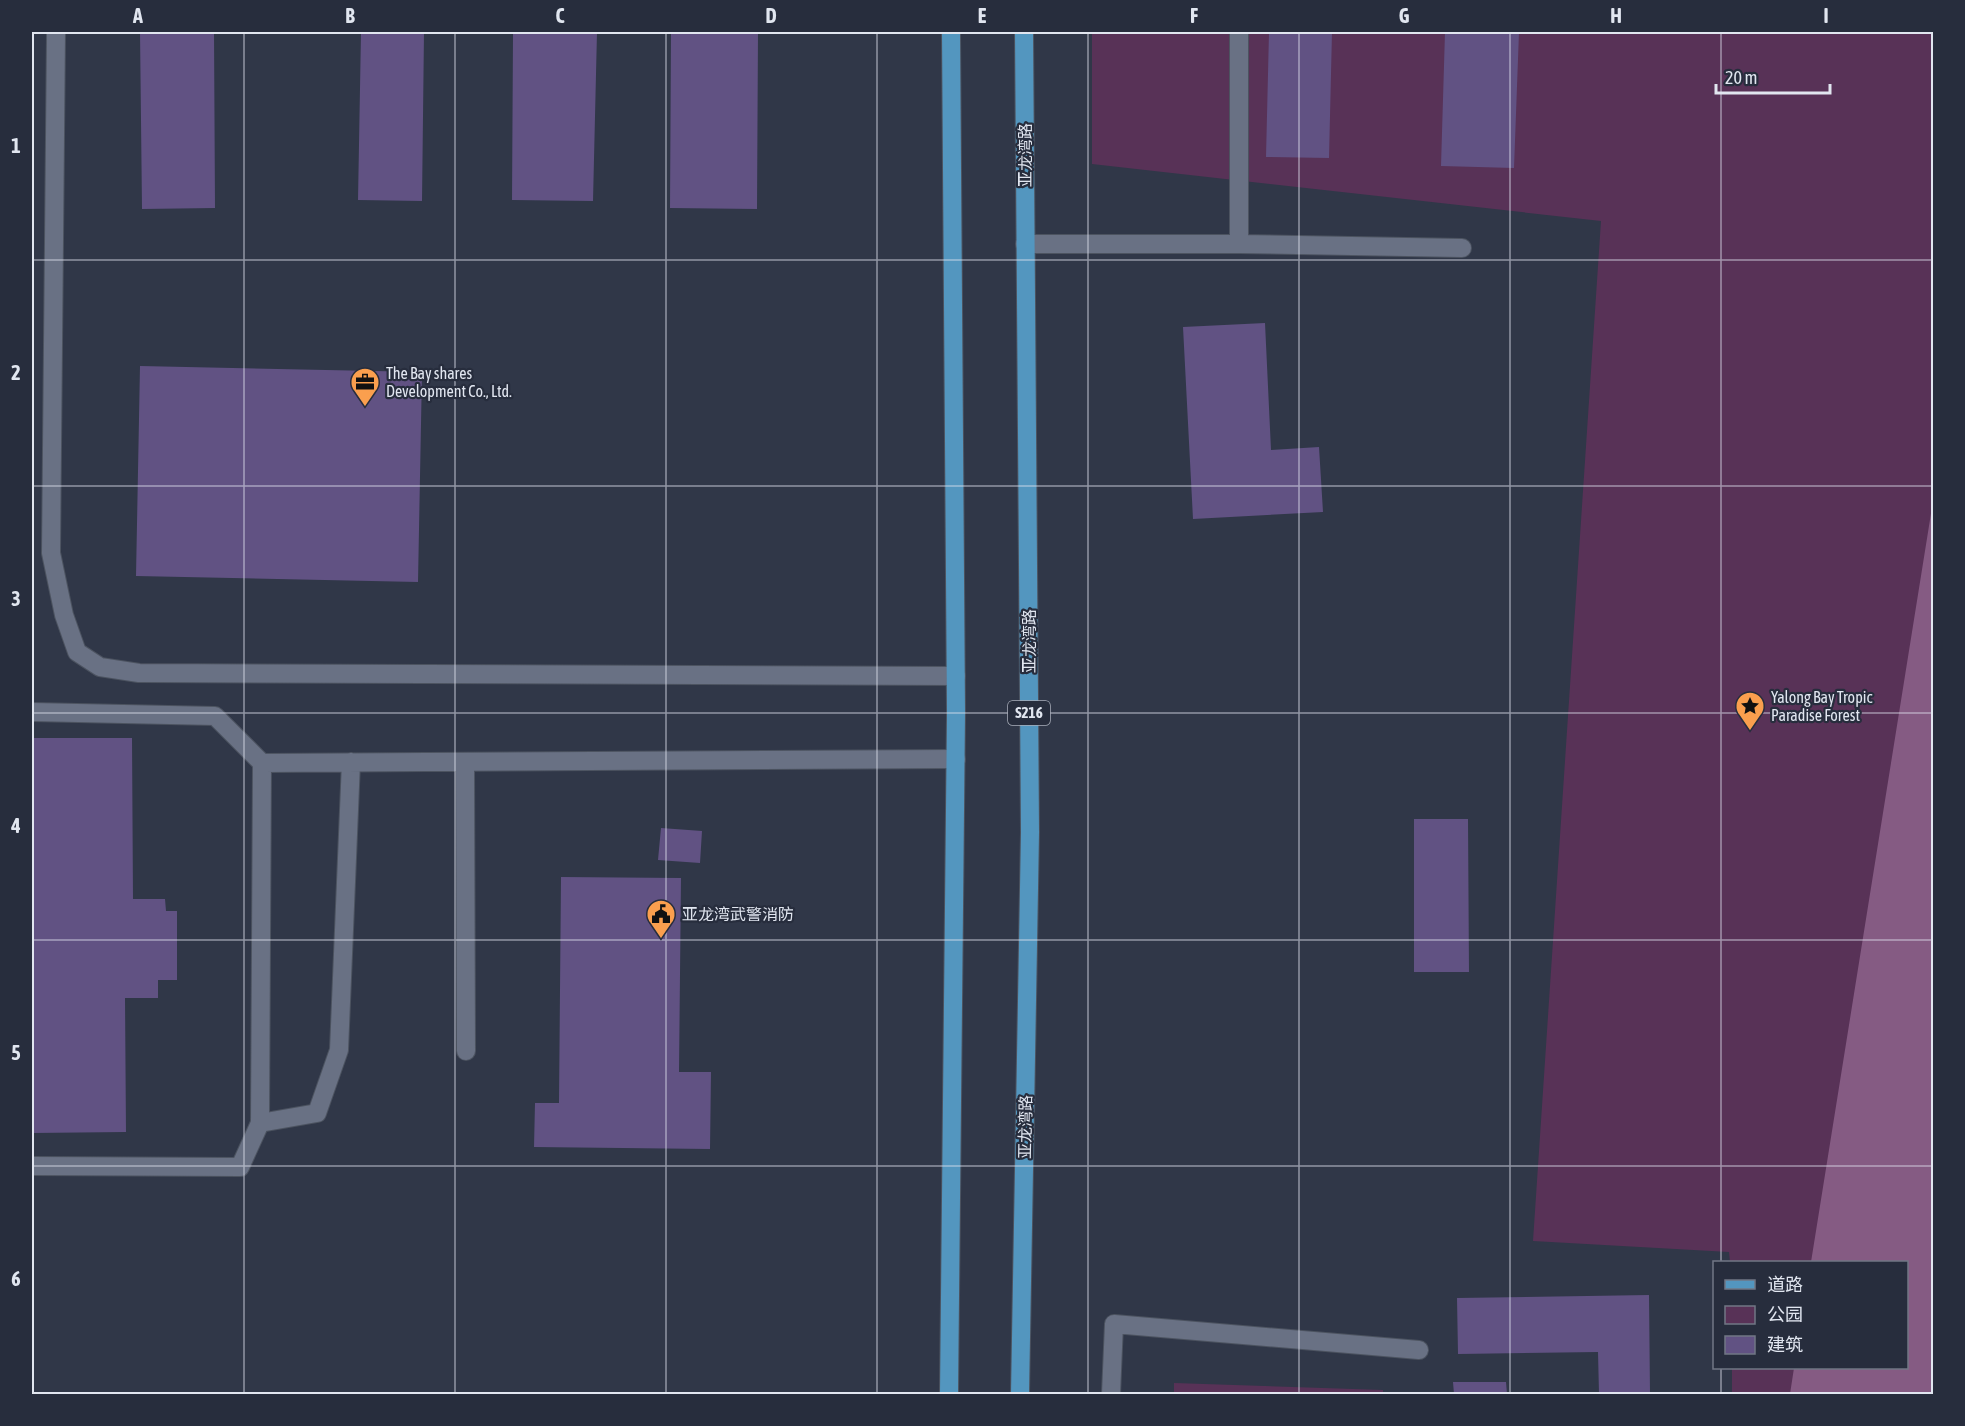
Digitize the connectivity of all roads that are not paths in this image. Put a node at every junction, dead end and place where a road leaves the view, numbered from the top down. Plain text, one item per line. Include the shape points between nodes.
1 (56, 32) edge
2 (951, 32) edge
3 (1024, 32) edge
4 (1239, 32) edge
5 (1025, 244) junction
6 (1239, 244) junction
7 (1462, 248) dead end
8 (956, 675) junction
9 (32, 712) edge
10 (956, 759) junction
11 (351, 762) junction
12 (465, 762) junction
13 (262, 763) junction
14 (466, 1051) dead end
15 (260, 1123) junction
16 (32, 1166) edge
17 (1419, 1350) dead end
18 (949, 1395) edge
19 (1020, 1395) edge
20 (1112, 1395) edge

1 - 8 street via 51,553 64,615 77,652 100,667 139,673
2 - 8 main road
3 - 5 main road, 亚龙湾路 / S216
4 - 6 street
5 - 6 street
5 - 19 main road, 亚龙湾路 / S216 via 1030,831
6 - 7 street
8 - 10 main road
9 - 13 street via 215,716
10 - 12 street
10 - 18 main road
11 - 12 street
11 - 13 street
11 - 15 street via 339,1050 317,1113
12 - 14 street
13 - 15 street
15 - 16 street via 240,1167
17 - 20 street via 1114,1324

